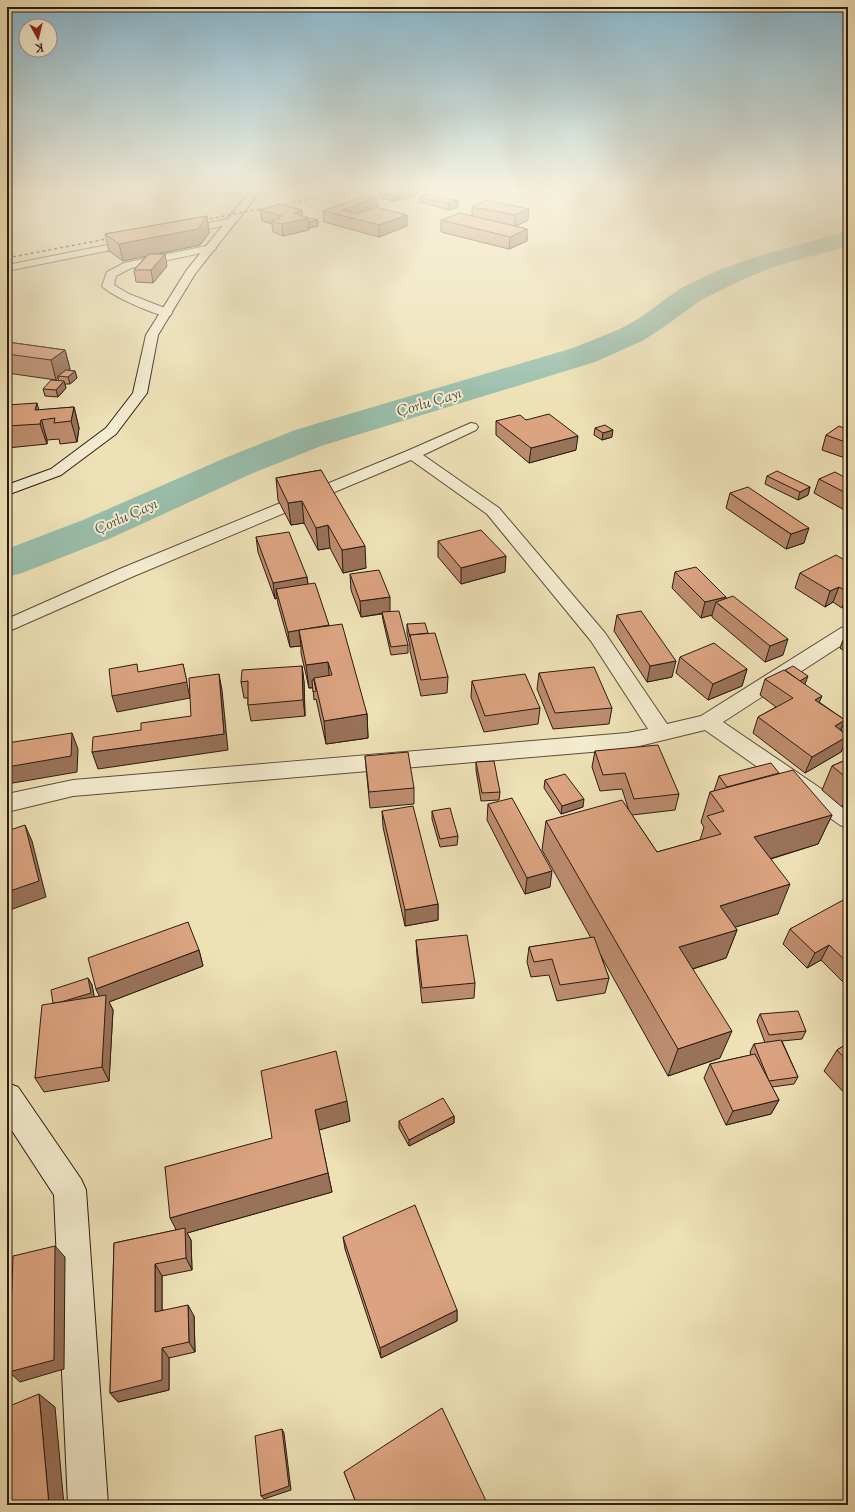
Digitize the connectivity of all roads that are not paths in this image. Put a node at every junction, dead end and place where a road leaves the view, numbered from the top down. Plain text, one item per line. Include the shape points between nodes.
1 (49, 260) edge
2 (155, 260) edge
3 (201, 260) edge
4 (7, 268) edge
5 (166, 313) junction
6 (471, 427) dead end
7 (412, 454) junction
8 (7, 490) edge
9 (7, 626) edge
10 (848, 632) edge
11 (643, 705) junction
12 (708, 722) junction
13 (685, 727) junction
14 (662, 733) junction
15 (7, 803) edge
16 (848, 819) edge
17 (7, 1097) edge
18 (88, 1505) edge

1 - 4 street
2 - 5 street via 128,265 111,274 108,286
3 - 5 street via 190,273
5 - 8 street via 152,335 140,393 111,431 56,472
6 - 7 street
7 - 9 street via 128,572
7 - 11 street via 493,511 598,637
10 - 12 street
11 - 13 street
11 - 14 street
12 - 13 street
12 - 16 street
13 - 14 street
14 - 15 street via 627,741 73,788
17 - 18 street via 70,1190

